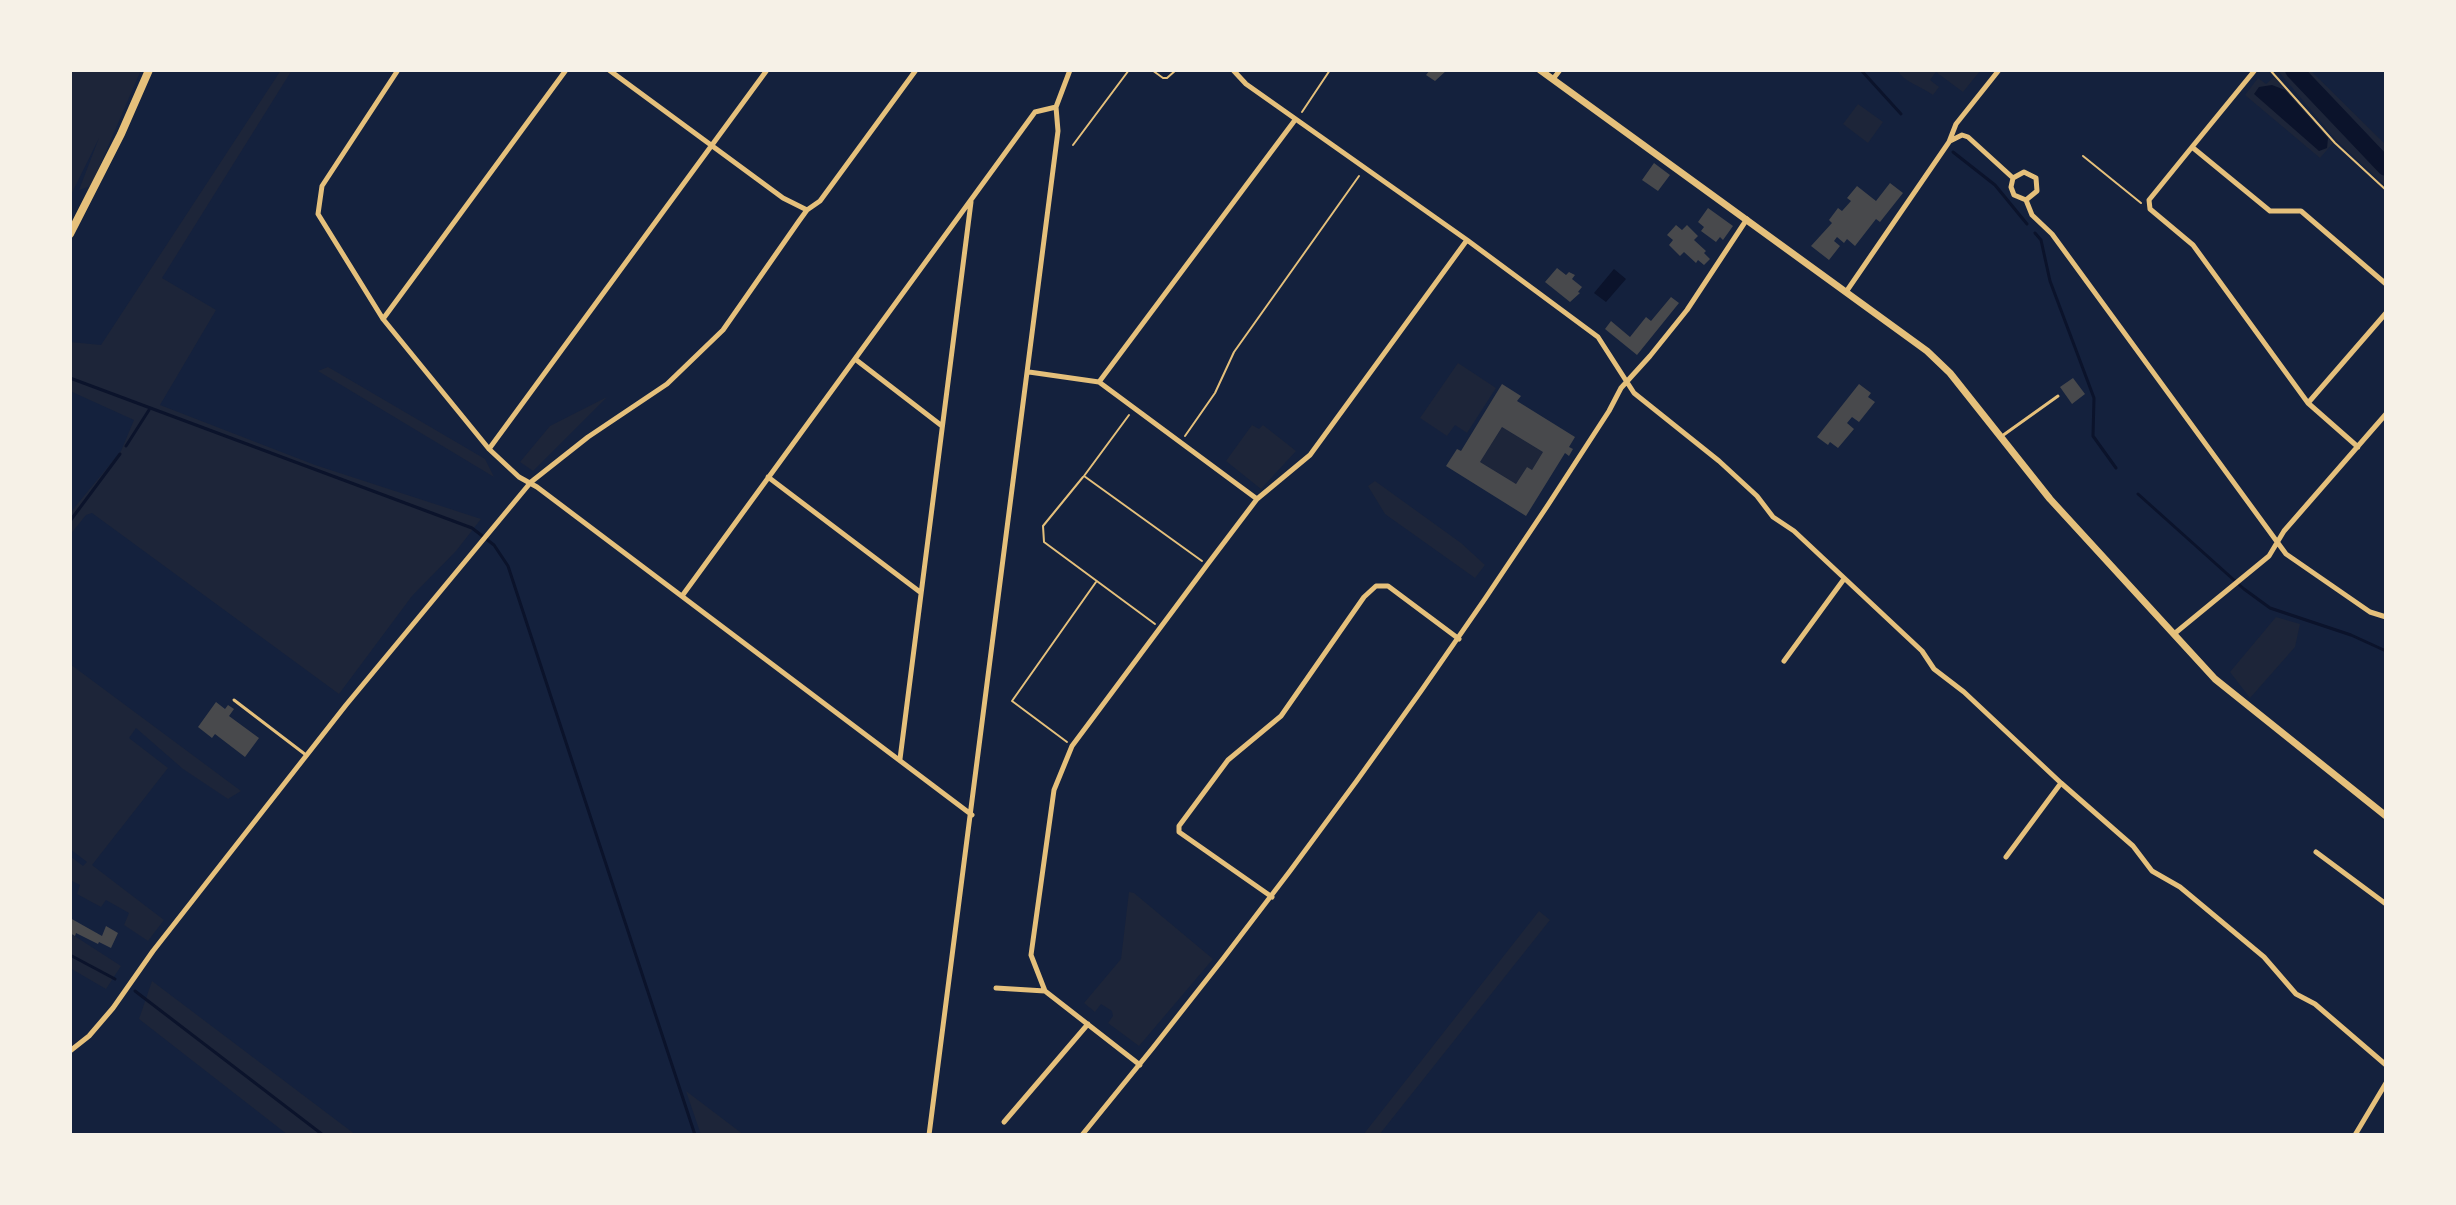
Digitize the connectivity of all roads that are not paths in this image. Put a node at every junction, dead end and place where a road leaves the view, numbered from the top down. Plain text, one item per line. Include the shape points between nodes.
1 (149, 70) edge
2 (398, 70) edge
3 (566, 70) edge
4 (609, 70) edge
5 (767, 70) edge
6 (916, 70) edge
7 (1070, 70) edge
8 (1233, 70) edge
9 (1540, 70) edge
10 (1560, 70) edge
11 (1999, 70) edge
12 (2255, 70) edge
13 (1553, 79) junction
14 (1056, 107) junction
15 (1295, 120) junction
16 (711, 145) junction
17 (1947, 145) junction
18 (2192, 147) junction
19 (2013, 178) junction
20 (2026, 200) junction
21 (971, 201) junction
22 (807, 210) junction
23 (1747, 219) junction
24 (70, 234) edge
25 (1467, 240) junction
26 (2386, 284) edge
27 (1845, 293) junction
28 (2386, 313) edge
29 (383, 319) junction
30 (855, 359) junction
31 (1029, 372) junction
32 (1099, 382) junction
33 (1625, 382) junction
34 (2058, 396) dead end
35 (2308, 403) junction
36 (2386, 414) edge
37 (942, 426) junction
38 (2002, 436) junction
39 (2358, 447) junction
40 (489, 449) junction
41 (768, 477) junction
42 (531, 482) junction
43 (1257, 499) junction
44 (2277, 542) junction
45 (1844, 579) junction
46 (921, 592) junction
47 (682, 596) junction
48 (2386, 617) edge
49 (2173, 634) junction
50 (1459, 639) junction
51 (1784, 661) dead end
52 (234, 700) dead end
53 (306, 755) junction
54 (900, 760) junction
55 (2061, 783) junction
56 (972, 815) junction
57 (2386, 816) edge
58 (2316, 852) dead end
59 (2006, 857) dead end
60 (1272, 897) junction
61 (2386, 904) edge
62 (996, 988) dead end
63 (1045, 991) junction
64 (1088, 1024) junction
65 (70, 1051) edge
66 (1140, 1065) junction
67 (2386, 1065) edge
68 (2386, 1083) edge
69 (1004, 1122) dead end
70 (929, 1135) edge
71 (1082, 1135) edge
72 (2355, 1135) edge

1 - 24 main road
2 - 29 street via 322,186 318,214
3 - 29 street
4 - 16 street
5 - 16 street
6 - 22 street via 820,201
7 - 14 street
8 - 15 street
9 - 13 street
10 - 13 street
11 - 17 street via 1956,124
12 - 18 street
13 - 23 street
14 - 21 street via 1035,112
14 - 31 street via 1058,131
15 - 25 street
15 - 32 street
16 - 22 street
16 - 40 street
17 - 19 street via 1962,135 1968,137
17 - 27 street
18 - 26 street via 2270,211 2301,211
18 - 35 street via 2148,205 2193,245
19 - 20 street via 2014,195
19 - 20 street via 2024,172 2036,178 2037,191
20 - 44 street via 2032,215 2052,234
21 - 30 street
21 - 37 street
22 - 42 street via 723,330 667,384
23 - 27 street
23 - 33 street via 1687,310
25 - 33 street via 1598,337
25 - 43 street via 1310,455
27 - 38 street via 1927,351
28 - 35 street
29 - 40 street
30 - 37 street
30 - 41 street
31 - 32 street
31 - 56 street
32 - 43 street
33 - 45 street via 1719,461
33 - 50 street
34 - 38 lane
35 - 39 street
36 - 39 street
37 - 46 street
38 - 49 street via 2050,499
39 - 44 street
40 - 42 street
41 - 46 street
41 - 47 street
42 - 47 street
42 - 53 street
43 - 63 street via 1072,746 1054,790 1031,955
44 - 48 street via 2346,596
44 - 49 street via 2269,556
45 - 51 street
45 - 55 street
46 - 54 street
47 - 54 street
49 - 57 street via 2215,679
50 - 60 street
50 - 60 street via 1388,586 1376,586 1281,716 1228,760 1179,826 1179,832
52 - 53 lane
53 - 65 street via 113,1008
54 - 56 street
55 - 59 street
55 - 67 street via 2133,846 2158,877 2191,896 2264,957 2296,994
56 - 70 street
58 - 61 street
60 - 66 street
62 - 63 street
63 - 64 street
64 - 66 street
64 - 69 street
66 - 71 street
68 - 72 street

